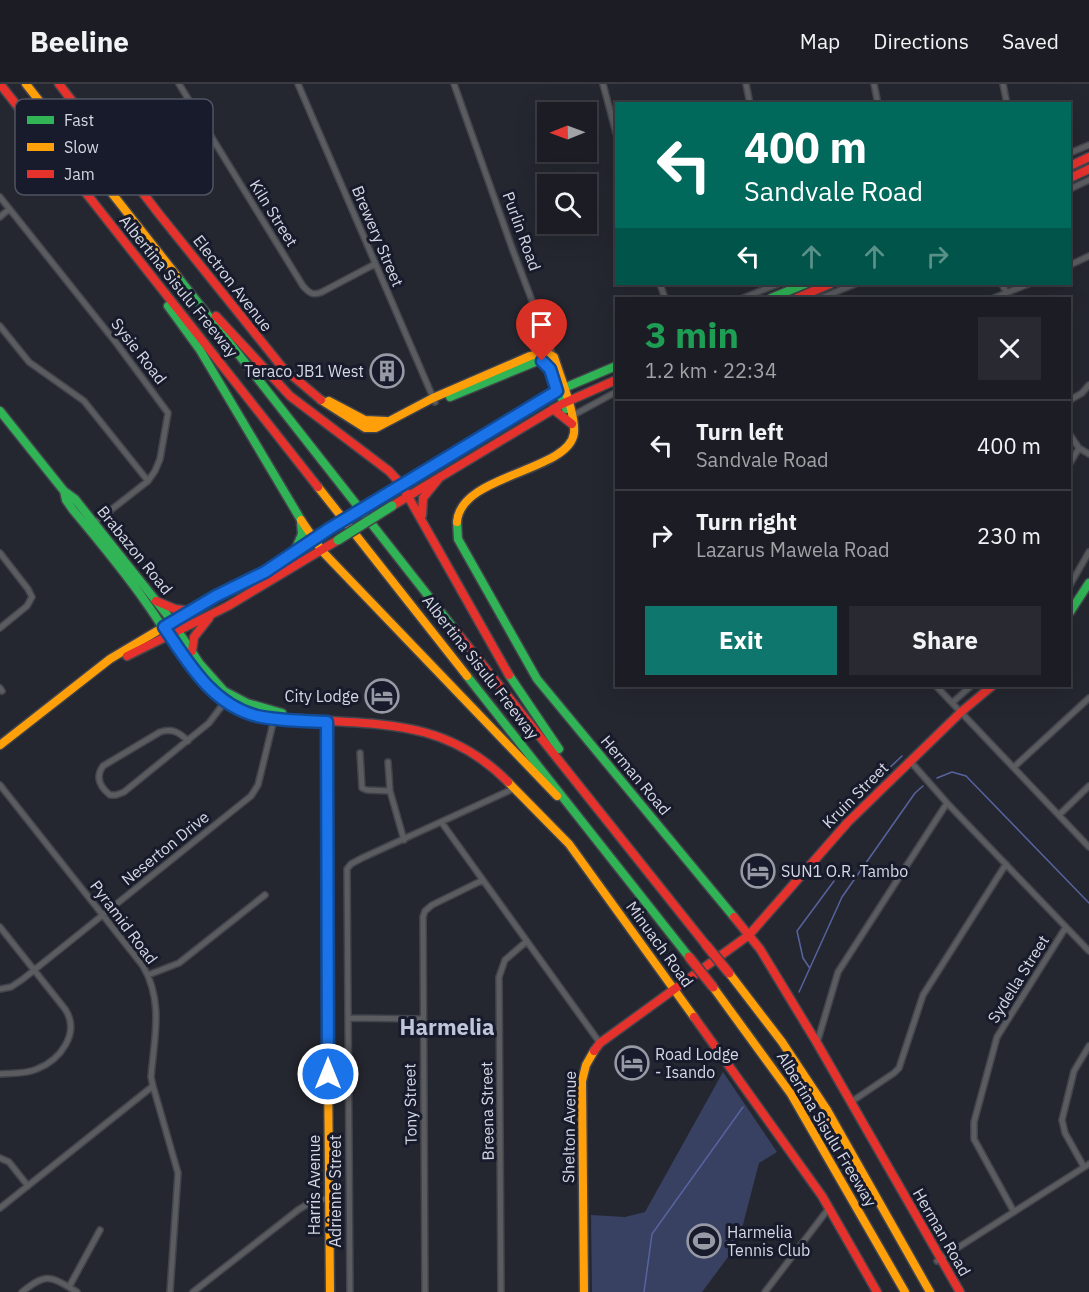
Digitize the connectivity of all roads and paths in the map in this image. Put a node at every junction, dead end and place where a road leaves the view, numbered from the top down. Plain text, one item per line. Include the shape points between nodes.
1 (0, 84) edge
2 (26, 84) edge
3 (59, 84) edge
4 (179, 84) edge
5 (298, 84) edge
6 (454, 84) edge
7 (603, 84) edge
8 (746, 84) edge
9 (874, 84) edge
10 (1003, 84) edge
11 (38, 99) edge
12 (71, 99) edge
13 (188, 99) edge
14 (750, 102) edge
15 (878, 102) edge
16 (1007, 102) edge
17 (15, 103) edge
18 (615, 128) edge
19 (213, 139) edge
20 (1089, 145) edge
21 (1071, 153) edge
22 (1089, 157) edge
23 (1071, 166) edge
24 (1089, 169) edge
25 (1071, 178) edge
26 (1089, 180) edge
27 (1071, 189) edge
28 (87, 195) edge
29 (114, 195) edge
30 (146, 195) edge
31 (0, 197) edge
32 (9, 209) junction
33 (0, 217) edge
34 (1089, 256) edge
35 (375, 264) junction
36 (1071, 265) edge
37 (147, 272) junction
38 (184, 284) junction
39 (776, 285) edge
40 (827, 285) edge
41 (853, 285) edge
42 (1026, 285) edge
43 (793, 293) edge
44 (1007, 296) edge
45 (746, 297) edge
46 (775, 297) edge
47 (823, 297) edge
48 (0, 326) edge
49 (554, 357) junction
50 (615, 366) edge
51 (615, 380) edge
52 (1089, 385) edge
53 (561, 389) junction
54 (615, 393) edge
55 (1071, 399) edge
56 (434, 400) junction
57 (561, 404) junction
58 (0, 411) edge
59 (570, 419) junction
60 (1071, 437) edge
61 (1078, 448) junction
62 (1089, 454) edge
63 (1071, 461) edge
64 (440, 477) junction
65 (148, 481) junction
66 (401, 484) junction
67 (408, 497) junction
68 (301, 521) junction
69 (91, 525) junction
70 (427, 531) junction
71 (314, 540) junction
72 (322, 551) junction
73 (0, 552) edge
74 (1089, 552) edge
75 (294, 554) junction
76 (1071, 583) edge
77 (1089, 583) edge
78 (156, 601) junction
79 (1071, 610) edge
80 (190, 611) junction
81 (212, 614) junction
82 (172, 621) junction
83 (0, 627) edge
84 (164, 627) junction
85 (174, 633) junction
86 (192, 651) junction
87 (98, 670) junction
88 (937, 687) edge
89 (969, 687) edge
90 (991, 687) edge
91 (228, 698) junction
92 (1089, 698) edge
93 (953, 702) junction
94 (962, 712) junction
95 (275, 715) junction
96 (330, 720) junction
97 (188, 741) junction
98 (0, 744) edge
99 (360, 753) dead end
100 (388, 762) dead end
101 (911, 762) junction
102 (1014, 767) junction
103 (573, 776) junction
104 (0, 785) edge
105 (1089, 786) edge
106 (515, 788) junction
107 (390, 791) junction
108 (947, 803) junction
109 (571, 808) junction
110 (1059, 815) junction
111 (442, 823) junction
112 (405, 840) junction
113 (1089, 847) edge
114 (1006, 864) junction
115 (483, 880) junction
116 (265, 895) dead end
117 (104, 916) junction
118 (0, 927) edge
119 (1066, 927) junction
120 (749, 935) junction
121 (527, 941) junction
122 (1089, 951) edge
123 (34, 971) junction
124 (148, 975) junction
125 (0, 988) edge
126 (675, 990) junction
127 (348, 1018) junction
128 (422, 1019) junction
129 (600, 1043) junction
130 (817, 1043) junction
131 (1089, 1046) edge
132 (0, 1074) edge
133 (153, 1086) junction
134 (851, 1102) junction
135 (0, 1158) edge
136 (1087, 1165) edge
137 (28, 1186) junction
138 (330, 1198) junction
139 (0, 1208) edge
140 (830, 1208) junction
141 (1014, 1212) junction
142 (100, 1230) dead end
143 (938, 1260) junction
144 (69, 1287) junction
145 (22, 1292) edge
146 (77, 1292) edge
147 (170, 1292) edge
148 (193, 1292) edge
149 (330, 1292) edge
150 (350, 1292) edge
151 (425, 1292) edge
152 (501, 1292) edge
153 (584, 1292) edge
154 (765, 1292) edge
155 (877, 1292) edge
156 (905, 1292) edge
157 (930, 1292) edge
158 (955, 1292) edge
159 (960, 1292) edge

1 - 17 main road, Albertina Sisulu Freeway
2 - 11 main road, Albertina Sisulu Freeway
3 - 12 main road, Electron Avenue
4 - 13 street, Kiln Street
5 - 35 street, Brewery Street
6 - 49 street, Purlin Road
7 - 18 street
8 - 14 street
9 - 15 street
10 - 16 street
19 - 35 street, Kiln Street via 308,292 322,292
20 - 21 street
22 - 23 main road
24 - 25 main road
26 - 27 street
28 - 37 main road, Albertina Sisulu Freeway
29 - 38 main road, Albertina Sisulu Freeway
30 - 56 main road, Electron Avenue via 267,350 292,378 326,405 365,428 376,428
31 - 32 street, Sysie Road
32 - 33 street
32 - 65 street, Sysie Road via 167,409 160,459
34 - 36 street
35 - 56 street, Brewery Street
37 - 68 main road via 200,350
37 - 109 main road, Albertina Sisulu Freeway
38 - 66 main road via 290,396
38 - 103 main road, Albertina Sisulu Freeway
39 - 45 street
40 - 43 main road
41 - 47 street
42 - 44 street
43 - 46 main road
48 - 65 street via 29,362 84,401
49 - 53 main road, Purlin Road
49 - 56 main road, Electron Avenue via 545,352 535,354
50 - 53 main road
51 - 57 main road
52 - 55 street
53 - 56 main road, Electron Avenue via 546,363 538,360
53 - 57 main road, Herman Road
53 - 66 main road
54 - 59 street
57 - 59 main road, Herman Road
57 - 59 main road
57 - 64 main road
58 - 69 main road, Brabazon Road via 64,491 75,499
59 - 120 main road, Herman Road via 573,439 560,453 468,498 457,516 458,539 537,679
60 - 61 street
61 - 62 street
61 - 63 street
64 - 67 main road
64 - 70 main road via 421,500
65 - 69 street, Sysie Road
66 - 67 main road
66 - 71 main road, bridge
67 - 70 main road
67 - 72 main road, bridge
68 - 71 main road
68 - 75 main road via 302,531
69 - 78 main road, Brabazon Road
69 - 84 main road, Brabazon Road
70 - 103 main road via 504,668
71 - 72 main road
71 - 75 main road
72 - 81 main road
72 - 109 main road via 534,775
73 - 83 street via 30,592 31,600
74 - 76 street
75 - 80 main road
77 - 79 main road
78 - 80 main road
78 - 82 main road, Brabazon Road
80 - 82 main road
81 - 85 main road
81 - 86 main road via 194,636
82 - 84 main road
82 - 85 main road, Brabazon Road
84 - 85 main road, Brabazon Road
84 - 87 main road
85 - 86 main road
85 - 87 main road
85 - 91 main road via 207,686
86 - 91 main road
87 - 98 main road
88 - 93 street
89 - 93 street
90 - 94 main road, Kruin Street
91 - 95 main road, Minuach Road
91 - 97 street via 209,723
92 - 102 street
93 - 94 street
94 - 101 main road, Kruin Street
94 - 102 street
95 - 96 main road, Minuach Road
95 - 117 street, Neserton Drive via 258,785 251,796
96 - 106 main road, Minuach Road via 428,732 450,740 485,761
96 - 138 main road, Harris Avenue
97 - 97 street via 171,730 160,732 103,766 100,783 110,795 118,795
99 - 107 street via 363,789
100 - 107 street
101 - 108 street
101 - 120 main road, Kruin Street via 826,846
102 - 110 street
103 - 157 main road, Albertina Sisulu Freeway, bridge via 786,1048 841,1133
104 - 117 street, Pyramid Road
105 - 110 street
106 - 111 street
106 - 126 main road, Minuach Road via 569,844
107 - 112 street
108 - 114 street
108 - 130 street via 838,972
109 - 156 main road, Albertina Sisulu Freeway, bridge via 713,987 791,1094
110 - 113 street
111 - 112 street
111 - 115 street
112 - 127 street, Adrienne Street via 347,868
114 - 119 street
114 - 134 street via 925,990 899,1068
115 - 121 street
115 - 128 street, Tony Street via 432,905 423,914
116 - 124 street via 178,963
117 - 123 street, Neserton Drive
117 - 124 street, Pyramid Road
118 - 123 street
119 - 122 street
119 - 141 street, Sydella Street via 997,1037 974,1122 975,1142
120 - 126 main road, Shelton Avenue
120 - 130 main road, Herman Road
121 - 129 street
121 - 152 street, Breena Street via 506,960 499,977
123 - 125 street, Neserton Drive via 11,987
123 - 132 street via 68,1014 68,1042 38,1069
124 - 133 street, Pyramid Road via 157,1010
126 - 129 main road, Shelton Avenue
126 - 140 main road, Minuach Road
127 - 128 street
127 - 150 street, Adrienne Street
128 - 151 street, Tony Street
129 - 153 main road, Shelton Avenue via 586,1062 582,1081
130 - 134 main road, Herman Road
131 - 136 street via 1074,1071 1062,1120 1065,1133
133 - 137 street
133 - 147 street, Pyramid Road via 178,1173
134 - 143 main road, Herman Road
135 - 137 street via 9,1162
136 - 141 street
137 - 139 street
138 - 148 street via 298,1210
138 - 149 main road, Harris Avenue
140 - 154 street
140 - 155 main road, Minuach Road
141 - 143 street
142 - 144 street
143 - 158 main road, Herman Road
143 - 159 main road, Herman Road
144 - 145 street via 45,1277
144 - 146 street

